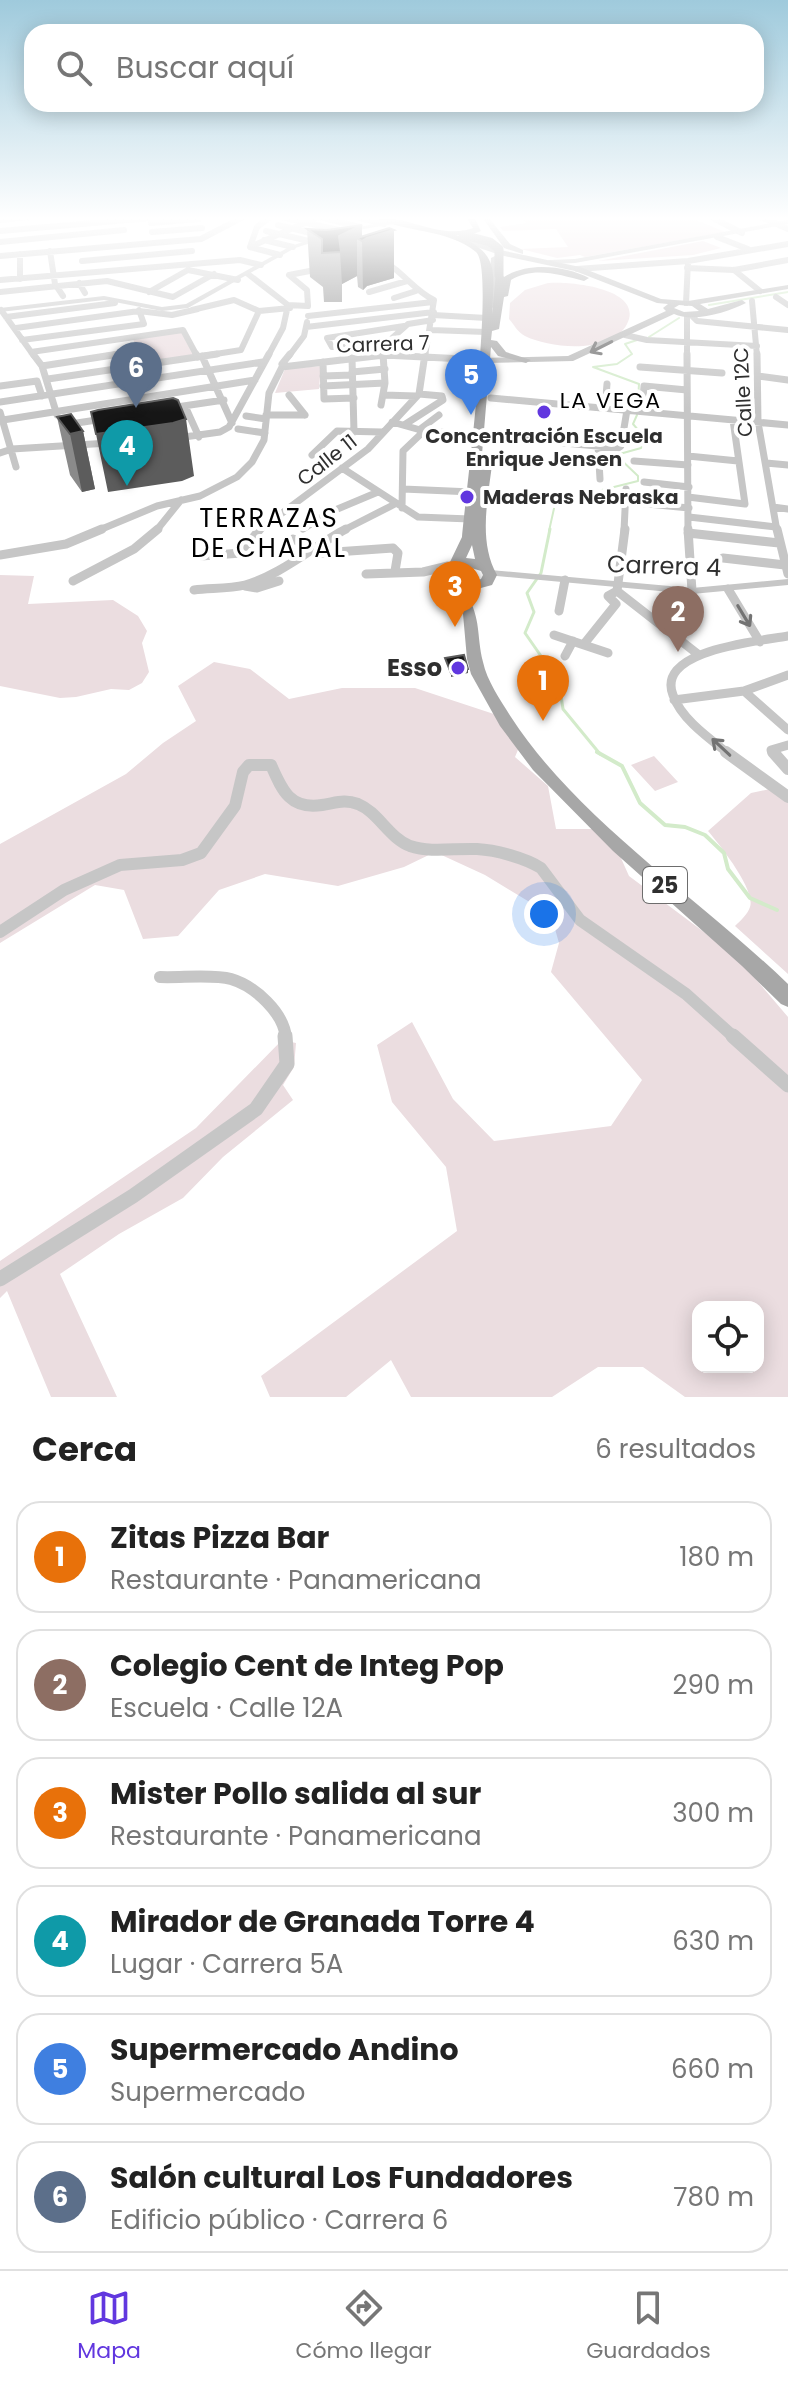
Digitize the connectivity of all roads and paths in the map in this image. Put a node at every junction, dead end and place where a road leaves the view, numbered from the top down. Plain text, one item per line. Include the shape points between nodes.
1 (105, 282) edge
2 (112, 282) edge
3 (168, 282) edge
4 (200, 282) edge
5 (234, 282) edge
6 (261, 282) edge
7 (298, 282) edge
8 (403, 282) edge
9 (408, 282) edge
10 (488, 282) edge
11 (494, 282) edge
12 (499, 282) edge
13 (507, 282) edge
14 (602, 282) edge
15 (603, 282) edge
16 (609, 282) edge
17 (683, 282) edge
18 (749, 282) edge
19 (79, 283) junction
20 (55, 284) junction
21 (788, 287) edge
22 (416, 291) junction
23 (760, 291) junction
24 (0, 292) edge
25 (149, 292) junction
26 (369, 292) dead end
27 (85, 293) dead end
28 (788, 295) edge
29 (63, 296) dead end
30 (632, 296) junction
31 (776, 297) junction
32 (394, 298) dead end
33 (432, 300) junction
34 (117, 301) junction
35 (752, 301) junction
36 (90, 305) junction
37 (788, 305) edge
38 (499, 306) junction
39 (678, 306) junction
40 (289, 307) junction
41 (156, 309) junction
42 (198, 309) junction
43 (139, 311) junction
44 (259, 311) junction
45 (2, 312) edge
46 (704, 313) junction
47 (433, 316) junction
48 (487, 316) junction
49 (690, 316) junction
50 (96, 317) junction
51 (404, 326) junction
52 (306, 327) junction
53 (756, 327) junction
54 (16, 328) junction
55 (103, 329) junction
56 (431, 330) junction
57 (788, 330) edge
58 (630, 336) junction
59 (489, 338) junction
60 (130, 339) junction
61 (22, 340) junction
62 (379, 340) junction
63 (686, 343) junction
64 (757, 346) junction
65 (273, 349) junction
66 (135, 351) junction
67 (31, 352) junction
68 (384, 355) junction
69 (200, 356) junction
70 (426, 357) junction
71 (352, 358) junction
72 (488, 360) junction
73 (526, 360) junction
74 (263, 362) junction
75 (323, 362) junction
76 (140, 365) junction
77 (42, 366) junction
78 (282, 366) junction
79 (640, 367) dead end
80 (115, 369) junction
81 (385, 369) junction
82 (210, 370) junction
83 (687, 370) junction
84 (722, 373) dead end
85 (352, 374) junction
86 (323, 376) junction
87 (758, 376) junction
88 (48, 379) junction
89 (255, 380) junction
90 (788, 380) edge
91 (122, 383) junction
92 (385, 383) junction
93 (607, 384) dead end
94 (351, 385) junction
95 (0, 386) edge
96 (217, 386) junction
97 (323, 386) junction
98 (687, 390) junction
99 (53, 395) junction
100 (289, 395) dead end
101 (384, 395) junction
102 (417, 395) junction
103 (42, 396) junction
104 (354, 398) junction
105 (491, 398) junction
106 (129, 400) junction
107 (224, 400) junction
108 (0, 402) edge
109 (381, 405) dead end
110 (185, 406) junction
111 (605, 408) junction
112 (159, 410) edge
113 (57, 411) junction
114 (635, 411) junction
115 (439, 415) dead end
116 (2, 416) edge
117 (118, 416) edge
118 (246, 416) dead end
119 (688, 416) junction
120 (266, 417) junction
121 (733, 420) junction
122 (392, 422) junction
123 (758, 422) junction
124 (59, 425) junction
125 (404, 425) junction
126 (788, 425) edge
127 (235, 426) junction
128 (421, 430) junction
129 (354, 432) junction
130 (382, 432) junction
131 (264, 436) junction
132 (483, 436) junction
133 (199, 437) junction
134 (172, 439) edge
135 (126, 442) edge
136 (64, 446) junction
137 (598, 446) junction
138 (12, 449) junction
139 (0, 453) edge
140 (312, 455) dead end
141 (634, 461) dead end
142 (688, 461) junction
143 (738, 461) junction
144 (766, 463) junction
145 (788, 465) edge
146 (16, 467) dead end
147 (342, 468) junction
148 (600, 479) dead end
149 (644, 482) dead end
150 (689, 487) junction
151 (403, 489) junction
152 (626, 489) dead end
153 (378, 492) junction
154 (472, 492) junction
155 (688, 497) junction
156 (181, 500) junction
157 (627, 502) junction
158 (399, 506) junction
159 (773, 507) junction
160 (788, 509) edge
161 (689, 513) junction
162 (470, 519) junction
163 (776, 527) junction
164 (303, 529) dead end
165 (688, 533) junction
166 (293, 539) dead end
167 (779, 543) junction
168 (310, 548) junction
169 (0, 555) edge
170 (201, 556) dead end
171 (723, 558) dead end
172 (480, 559) junction
173 (787, 569) edge
174 (395, 571) junction
175 (366, 574) dead end
176 (452, 574) junction
177 (565, 580) junction
178 (73, 581) dead end
179 (279, 581) dead end
180 (788, 582) edge
181 (244, 585) junction
182 (479, 587) junction
183 (618, 589) junction
184 (728, 589) junction
185 (194, 590) dead end
186 (692, 591) junction
187 (559, 611) dead end
188 (470, 613) junction
189 (554, 635) dead end
190 (788, 636) edge
191 (760, 642) junction
192 (578, 643) junction
193 (608, 653) dead end
194 (699, 655) junction
195 (565, 656) dead end
196 (786, 677) edge
197 (744, 691) junction
198 (673, 697) junction
199 (788, 730) edge
200 (788, 745) edge
201 (788, 769) edge
202 (788, 797) edge
203 (0, 932) edge
204 (160, 977) dead end
205 (788, 998) edge
206 (788, 1085) edge
207 (0, 1279) edge

1 - 19 street
2 - 25 street
3 - 25 street
4 - 25 street via 174,297
5 - 41 street via 200,302
6 - 40 street
7 - 40 street via 307,290 308,306
8 - 26 street
9 - 22 street
10 - 48 main road
11 - 48 main road
12 - 38 main road, bridge
13 - 38 main road
14 - 30 main road
15 - 30 main road
16 - 39 main road
17 - 39 street
18 - 23 street
19 - 20 street
19 - 27 street
20 - 24 street
20 - 29 street
21 - 23 main road
22 - 32 street
22 - 33 street
23 - 39 main road
28 - 31 main road
30 - 39 main road
31 - 35 main road
31 - 37 street
33 - 47 street
33 - 52 street via 308,314
34 - 36 street
34 - 41 street
34 - 45 street via 95,298
35 - 46 main road
35 - 53 street, Calle 12C
36 - 45 street
36 - 50 street
38 - 59 main road
39 - 46 main road via 699,306
39 - 49 main road
39 - 58 main road
40 - 44 street
40 - 65 street
41 - 42 street
41 - 43 street
42 - 43 street via 172,315
42 - 44 street via 235,299
43 - 50 street
43 - 55 street via 144,324
44 - 69 street via 241,350
45 - 54 street
46 - 49 main road
47 - 48 street
47 - 51 street
47 - 52 street
47 - 56 street
48 - 59 main road
49 - 53 street
49 - 63 street
50 - 54 street
50 - 55 street
51 - 62 street via 394,338
51 - 62 street via 327,338 332,347
52 - 78 street
53 - 57 street
53 - 64 street, Calle 12C
54 - 61 street
55 - 61 street
56 - 59 street
56 - 70 street
58 - 63 street
58 -> 73 main road via 570,359
59 - 72 main road
59 - 73 main road via 502,354
60 - 66 street
60 - 67 street
60 - 69 street via 183,330
61 - 67 street
62 - 68 street
63 - 64 street
63 - 83 street
64 - 87 street, Calle 12C
65 - 74 street
65 - 78 street
66 - 76 street
66 - 77 street
67 - 77 street
68 - 70 street, Carrera 7
68 - 71 street, Carrera 7
68 - 81 street
69 - 76 street
69 - 82 street
70 - 72 street, Carrera 7
70 - 102 street
71 - 75 street, Carrera 7
71 - 85 street
72 - 73 main road
72 - 105 main road
72 - 132 main road
74 - 82 street
74 - 89 street
75 - 78 street, Carrera 7
75 - 86 street
76 - 80 street
77 - 88 street
78 - 120 street via 269,393
79 - 83 street
80 - 88 street
80 - 91 street
81 - 85 street
81 - 92 street
82 - 91 street
82 - 96 street
83 - 84 street
83 - 98 street
85 - 86 street
85 - 94 street
86 - 97 street
87 - 90 street
87 - 123 street, Calle 12C
88 - 99 street
89 - 96 street
89 - 127 street
91 - 99 street
91 - 106 street
92 - 94 street
92 - 101 street
93 - 111 street
94 - 97 street
94 - 104 street
95 - 103 street via 37,381
96 - 106 street
96 - 107 street
97 - 104 street via 324,399
98 - 114 street via 644,386
98 - 119 street
99 - 103 street
99 - 113 street
100 - 120 street via 305,415
101 - 102 street
101 - 109 street
102 - 122 street, Calle 11
102 - 125 street via 443,400
103 - 108 street
104 - 129 street
105 - 111 street
105 - 132 main road
106 - 113 street
107 - 110 street
107 - 127 street
110 - 112 street
110 - 133 street
111 - 114 street
113 - 116 street
113 - 124 street
114 - 119 street
114 - 137 street via 621,446
115 - 128 street
116 - 138 street
117 - 124 street
118 - 120 street
119 - 121 street
119 - 142 street
120 - 131 street
121 - 123 street
121 - 143 street
122 - 125 street
122 - 130 street, Calle 11
123 - 126 street
123 - 144 street, Calle 12C
124 - 136 street
125 - 128 street
127 - 131 street
127 - 133 street
128 - 132 street
128 - 151 street via 403,451
129 - 130 street
129 - 140 street via 337,431
130 - 147 street, Calle 11
131 - 156 street via 252,462 237,477
132 - 137 street
132 - 154 main road
132 - 172 main road
133 - 134 street
135 - 136 street
136 - 138 street
137 - 148 street
138 - 139 street
138 - 146 street
141 - 142 street
142 - 143 street
142 - 150 street
143 - 155 street via 745,504
144 - 145 street
144 - 159 street, Calle 12C
147 - 153 street
147 - 170 street, Calle 11 via 259,530 241,553
149 - 150 street
150 - 155 street
151 - 154 street
151 - 158 street
152 - 157 street
153 - 158 street
153 - 164 street
154 - 162 main road
155 - 161 street
156 - 169 street via 66,544
156 - 178 street via 164,526 145,542
157 - 161 street
157 - 183 street
158 - 162 street via 418,517
158 - 168 street
159 - 160 street
159 - 163 street, Calle 12C
161 - 163 street
161 - 165 street
162 - 172 main road
163 - 167 street, Calle 12C
165 - 167 street
165 - 186 street
166 - 168 street
167 - 173 street, Calle 12C
168 - 174 street via 321,553 393,548 398,553
168 - 181 street via 273,574
171 - 173 street
172 - 176 main road
172 - 176 main road
172 - 177 street, Carrera 4
172 - 182 main road via 487,582
174 - 175 street
174 - 176 street
176 - 182 main road
176 - 188 main road, 25
177 - 183 street, Carrera 4
177 - 187 street
179 - 181 street via 257,588
180 - 184 street, Carrera 4
181 - 185 street
182 - 188 main road
183 - 186 street, Carrera 4
183 - 192 street via 608,596 616,604
183 - 194 street
184 - 186 street, Carrera 4
184 -> 191 street
188 - 205 main road, 25 via 478,672 543,772
189 - 192 street
190 - 191 street
191 - 194 street
192 - 193 street
192 - 195 street
194 - 198 street via 673,677
196 - 197 street
197 - 198 street
197 - 199 street
202 -> 198 street via 743,767
200 - 201 street via 771,750
203 - 206 street via 64,890 120,865 182,860 201,853 235,806 243,772 249,765 271,765 285,796 294,803 319,806 342,800 361,805 405,844 481,849 533,863 580,920 686,994
204 - 207 street via 231,979 260,996 285,1028 287,1064 256,1109 133,1196

